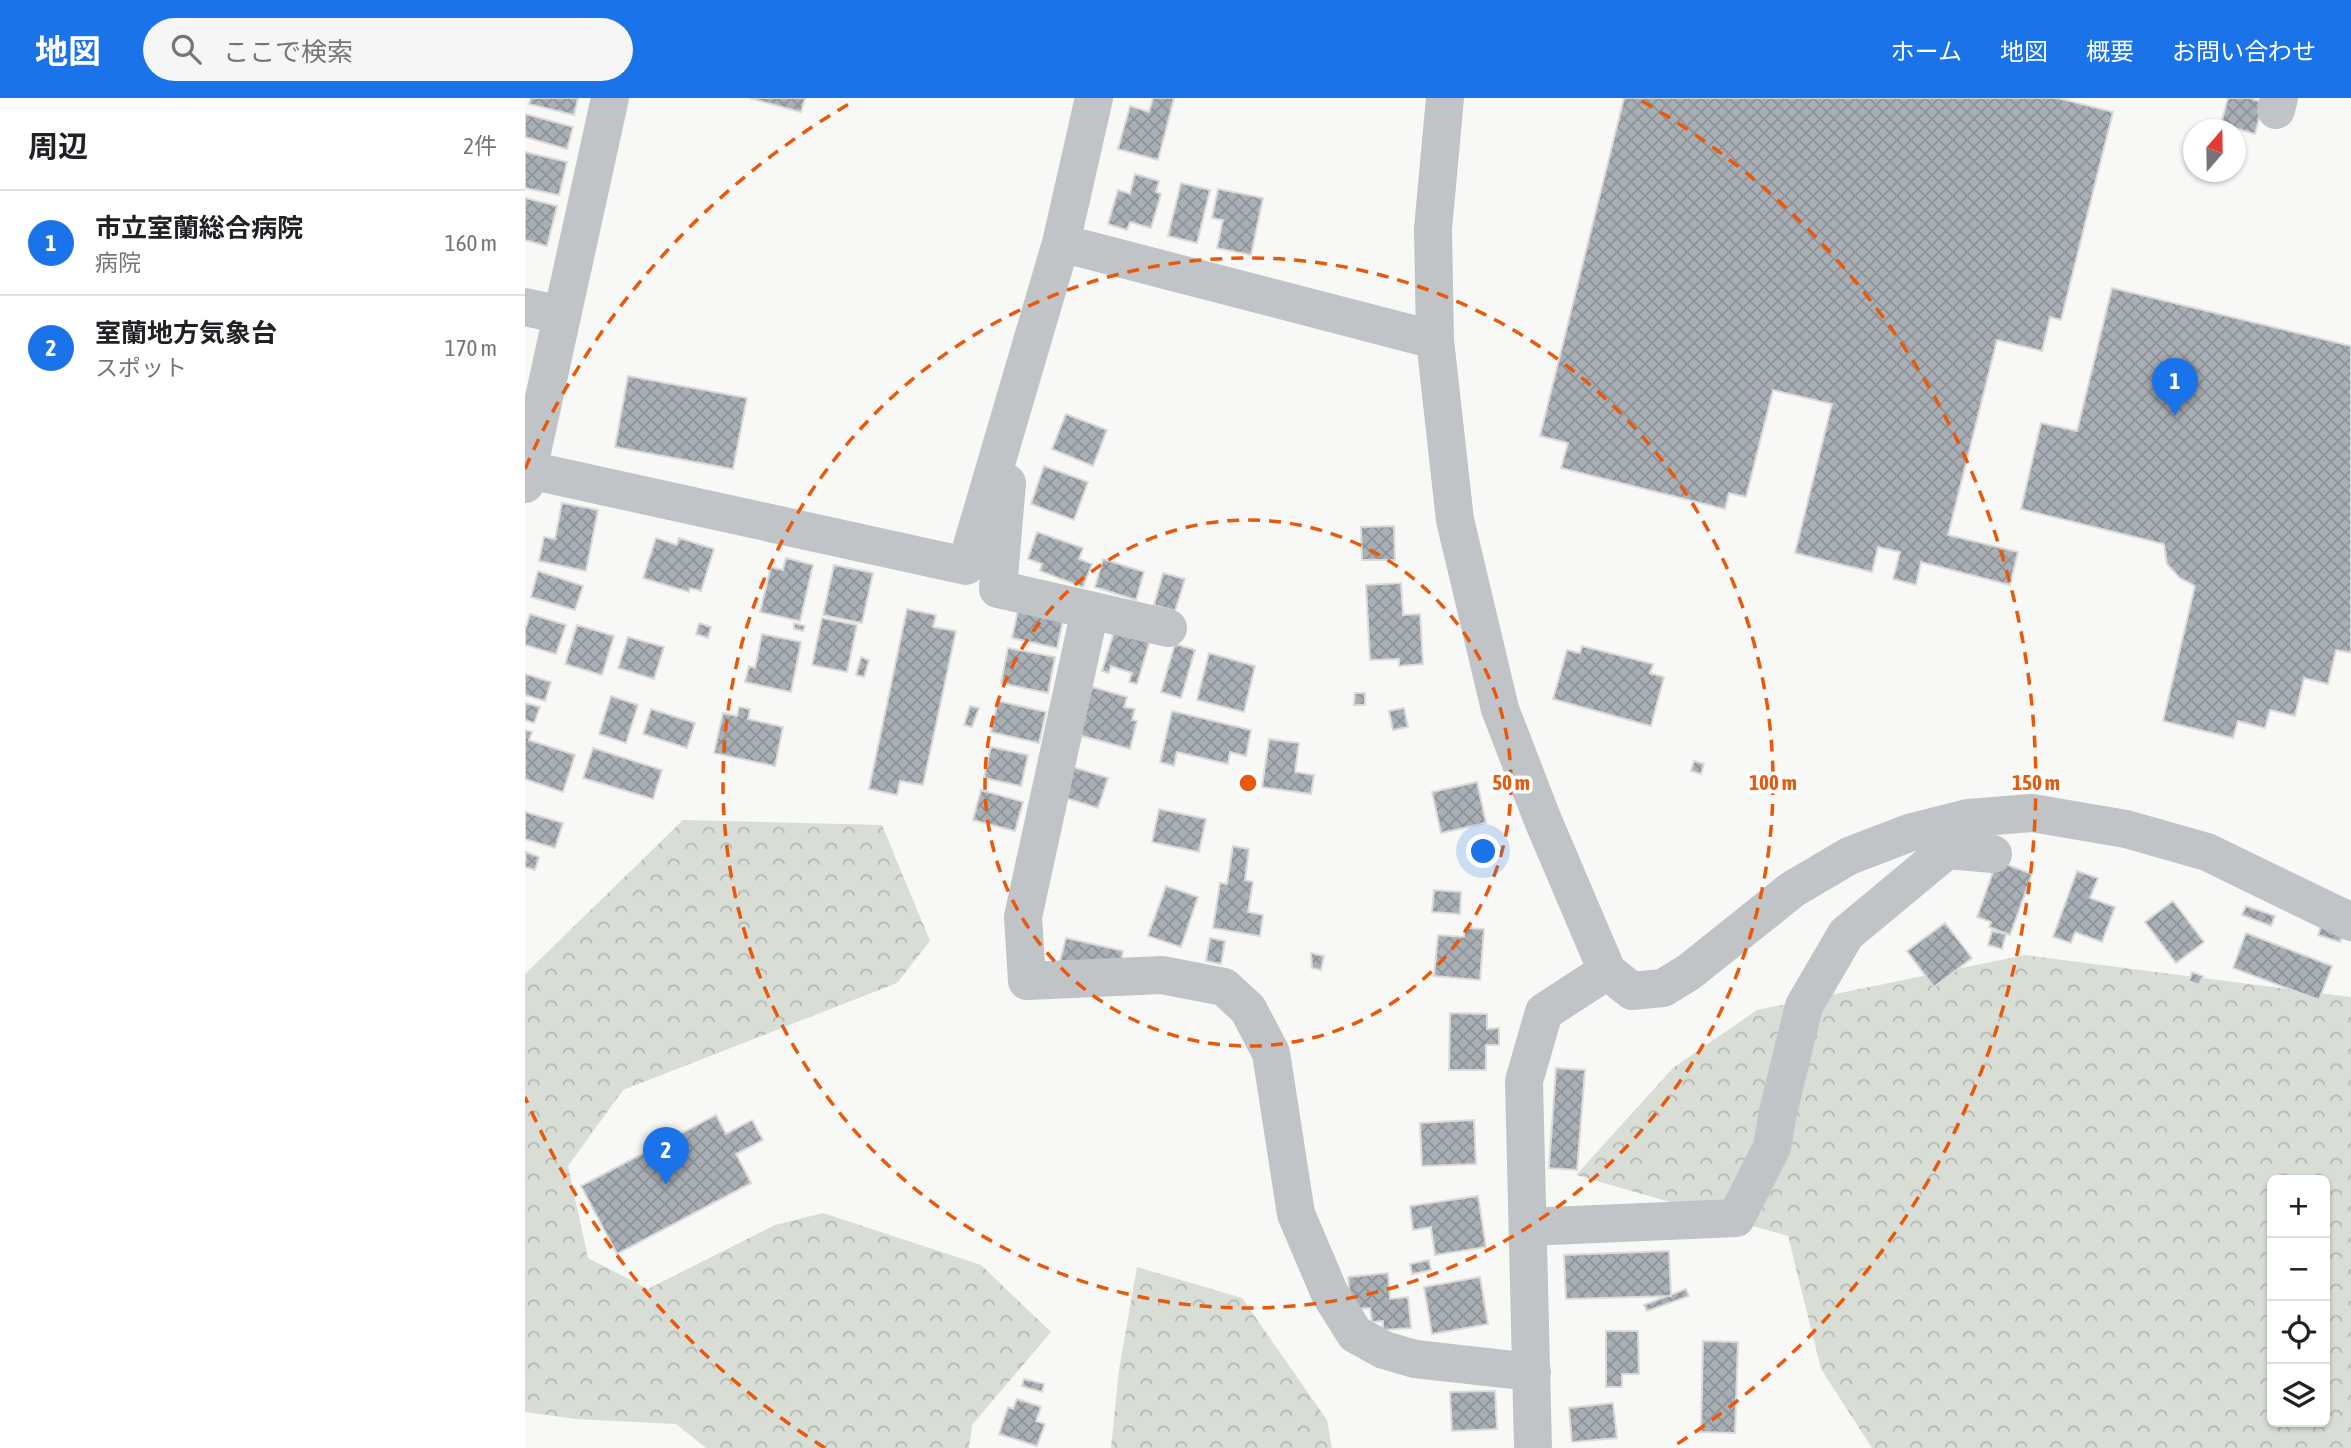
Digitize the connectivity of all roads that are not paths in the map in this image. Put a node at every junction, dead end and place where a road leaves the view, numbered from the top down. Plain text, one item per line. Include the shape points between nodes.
1 (610, 98) edge
2 (1094, 98) edge
3 (1445, 98) edge
4 (1061, 243) junction
5 (525, 307) edge
6 (562, 315) junction
7 (1435, 340) junction
8 (1014, 404) junction
9 (527, 477) edge
10 (1090, 610) junction
11 (1168, 628) dead end
12 (1993, 854) dead end
13 (2351, 922) edge
14 (1607, 971) junction
15 (1528, 1227) junction
16 (1532, 1372) junction
17 (1533, 1448) edge

1 - 6 street
2 - 4 street
3 - 7 street via 1433,229
4 - 7 street
4 - 8 street
5 - 6 street
6 - 9 street
7 - 14 street via 1455,520 1500,709
8 - 9 street via 966,566
8 - 10 street via 998,589
10 - 11 street
10 - 16 street via 1023,917 1027,981 1162,975 1224,987 1248,1009 1272,1053 1296,1214 1330,1294 1355,1334 1384,1350 1415,1359
12 - 15 street via 1947,850 1846,934 1804,1006 1772,1147 1736,1218
13 - 14 street via 2207,852 2126,829 2032,813 1968,818 1909,833 1849,856 1793,889 1663,988 1632,991
14 - 15 street via 1544,1012 1532,1050 1524,1081
15 - 16 street
16 - 17 street

